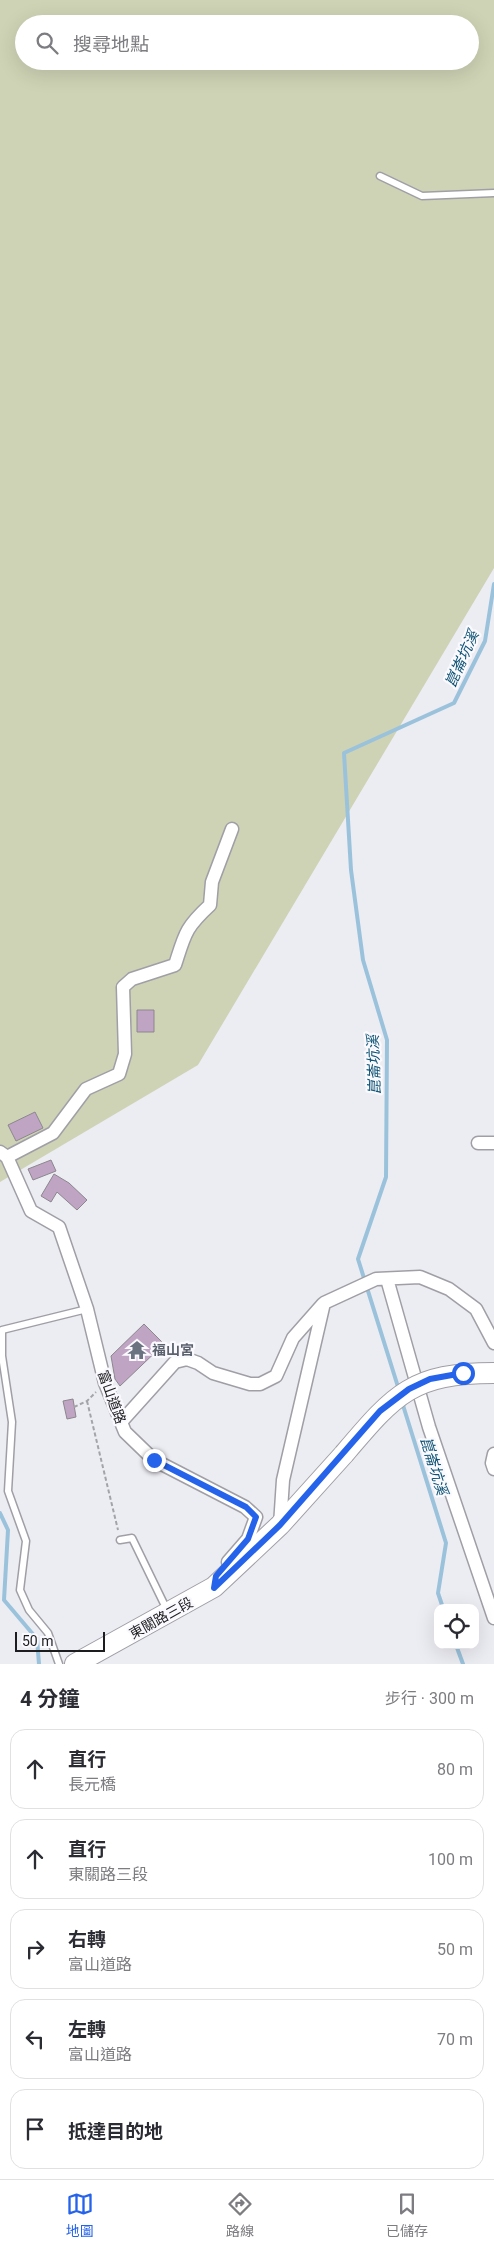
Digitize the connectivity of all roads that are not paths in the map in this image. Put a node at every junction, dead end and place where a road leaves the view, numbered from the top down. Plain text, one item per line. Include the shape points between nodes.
1 (380, 176) dead end
2 (494, 194) edge
3 (232, 829) dead end
4 (478, 1143) dead end
5 (494, 1143) edge
6 (4, 1155) edge
7 (387, 1279) junction
8 (324, 1303) junction
9 (87, 1309) junction
10 (494, 1342) edge
11 (494, 1373) edge
12 (122, 1421) junction
13 (494, 1454) edge
14 (494, 1469) edge
15 (280, 1525) junction
16 (120, 1540) road end
17 (214, 1588) junction
18 (168, 1614) junction
19 (494, 1618) edge
20 (58, 1664) edge
21 (75, 1664) edge

1 - 2 lane via 422,196
3 - 6 street via 212,882 210,905 186,930 175,965 132,979 123,987 125,1054 119,1074 86,1089 53,1133
4 - 5 street
6 - 9 street, 富山道路 via 31,1211 59,1227
7 - 8 street via 376,1279
7 - 10 street via 420,1277 449,1289 476,1309
7 - 19 street via 429,1427
8 - 12 street via 293,1338 276,1376 260,1384 250,1384 213,1373 187,1359 175,1362
8 - 15 street via 283,1480
9 - 12 street, 富山道路 via 105,1384
9 - 20 lane via 2,1330 2,1356 12,1422 8,1491 26,1541 20,1590 29,1610 48,1633
11 - 15 main road, 東關路三段, bridge via 463,1373 430,1379 409,1389 380,1411
12 - 17 street, 富山道路 via 125,1432 154,1460 246,1507 256,1517 248,1539 216,1576
13 - 14 street
15 - 17 main road, 東關路三段
16 - 18 lane via 132,1538
17 - 18 main road, 東關路三段
18 - 21 main road, 東關路三段

